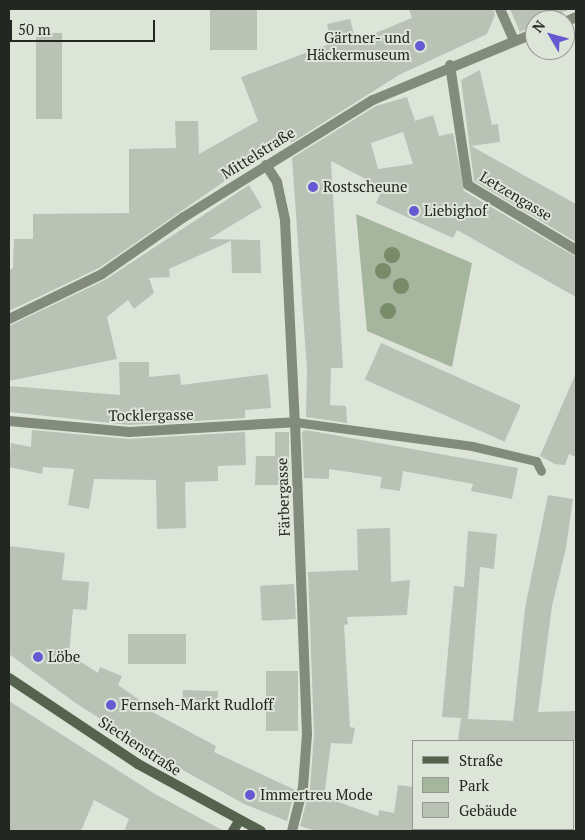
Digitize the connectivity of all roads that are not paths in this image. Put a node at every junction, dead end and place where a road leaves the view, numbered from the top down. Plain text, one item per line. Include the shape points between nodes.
1 (500, 9) edge
2 (525, 36) edge
3 (514, 40) junction
4 (450, 65) junction
5 (266, 165) junction
6 (576, 250) edge
7 (9, 319) edge
8 (9, 421) edge
9 (295, 422) junction
10 (541, 471) dead end
11 (9, 678) edge
12 (239, 821) junction
13 (233, 831) edge
14 (261, 831) edge
15 (292, 831) edge

1 - 3 street
2 - 3 street, Mittelstraße
3 - 4 street, Mittelstraße
4 - 5 street, Mittelstraße via 373,100
4 - 6 street, Letzengasse via 468,185
5 - 7 street, Mittelstraße via 102,274
5 - 9 street, Färbergasse via 277,182 285,221
8 - 9 street, Tocklergasse via 129,432
9 - 10 lane via 472,446 536,460
9 - 15 street, Färbergasse via 307,734 303,786
11 - 12 street, Siechenstraße via 138,764
12 - 13 street
12 - 14 street, Siechenstraße

